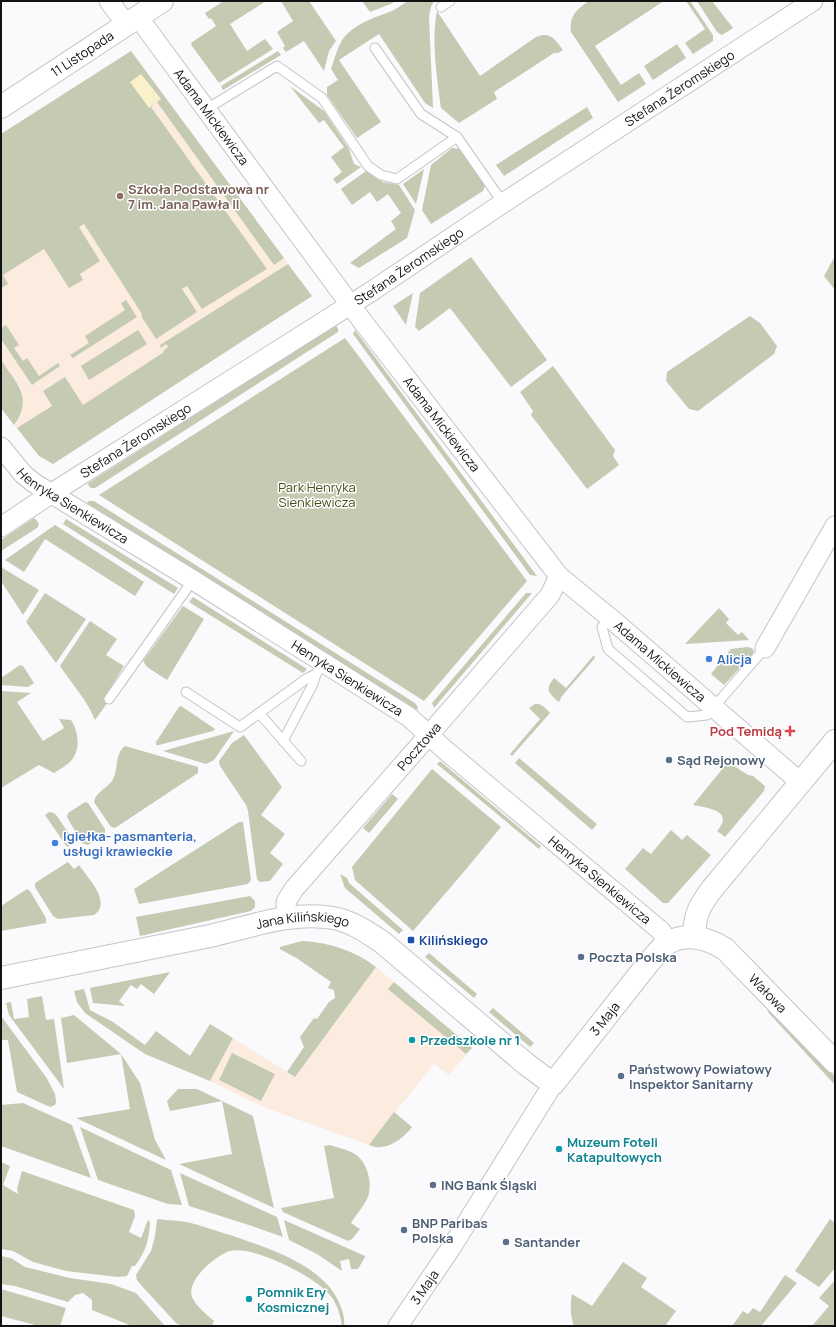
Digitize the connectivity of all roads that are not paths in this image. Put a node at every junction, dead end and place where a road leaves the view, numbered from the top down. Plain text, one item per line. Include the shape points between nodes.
1 (109, 1) edge
2 (162, 1) edge
3 (450, 1) edge
4 (813, 1) edge
5 (441, 7) dead end
6 (132, 20) junction
7 (375, 48) dead end
8 (1, 107) edge
9 (205, 110) junction
10 (457, 137) junction
11 (503, 203) junction
12 (350, 305) junction
13 (1, 447) edge
14 (52, 493) junction
15 (835, 526) edge
16 (1, 527) edge
17 (559, 576) junction
18 (193, 580) junction
19 (609, 617) junction
20 (765, 648) joint
21 (319, 668) junction
22 (186, 692) dead end
23 (110, 699) dead end
24 (714, 708) junction
25 (259, 713) junction
26 (429, 735) junction
27 (283, 741) junction
28 (835, 741) edge
29 (301, 761) dead end
30 (800, 782) junction
31 (287, 918) junction
32 (694, 937) junction
33 (669, 943) junction
34 (1, 978) edge
35 (835, 1062) edge
36 (553, 1084) junction
37 (398, 1326) edge

1 - 6 street, Adama Mickiewicza
2 - 6 street, 11 Listopada
3 - 5 lane
4 - 11 street, Stefana Żeromskiego
6 - 8 street, 11 Listopada
6 - 9 street, Adama Mickiewicza
7 - 10 lane via 421,114
9 - 10 lane via 278,66 322,98 368,166 381,175 397,179
9 - 12 street, Adama Mickiewicza
10 - 11 lane
11 - 12 street, Stefana Żeromskiego
12 - 14 street, Stefana Żeromskiego
12 - 17 street, Adama Mickiewicza
13 - 14 street, Henryka Sienkiewicza via 23,474
14 - 16 street, Stefana Żeromskiego
14 - 18 street, Henryka Sienkiewicza
15 - 20 street
17 - 19 street, Adama Mickiewicza
17 - 26 street, Pocztowa via 550,596
18 - 21 street, Henryka Sienkiewicza
18 - 23 lane
19 - 24 street, Adama Mickiewicza
19 - 24 lane via 602,627 608,649 687,717 707,715
20 - 24 lane
21 - 25 lane
21 - 26 street, Henryka Sienkiewicza via 409,717
21 - 27 lane
22 - 25 lane via 240,727
24 - 30 street, Adama Mickiewicza
25 - 27 lane
26 - 31 street, Pocztowa via 294,889 286,902
26 - 33 street, Henryka Sienkiewicza via 661,931
27 - 29 lane
28 - 30 street
30 - 32 street via 701,904 695,921
31 - 34 street, Jana Kilińskiego
31 - 36 street, Jana Kilińskiego via 333,918 349,922 364,930 382,942
32 - 33 street, 3 Maja
32 - 35 street, Wałowa via 714,942 725,949
33 - 36 street, 3 Maja via 650,961
36 - 37 street, 3 Maja via 451,1248

